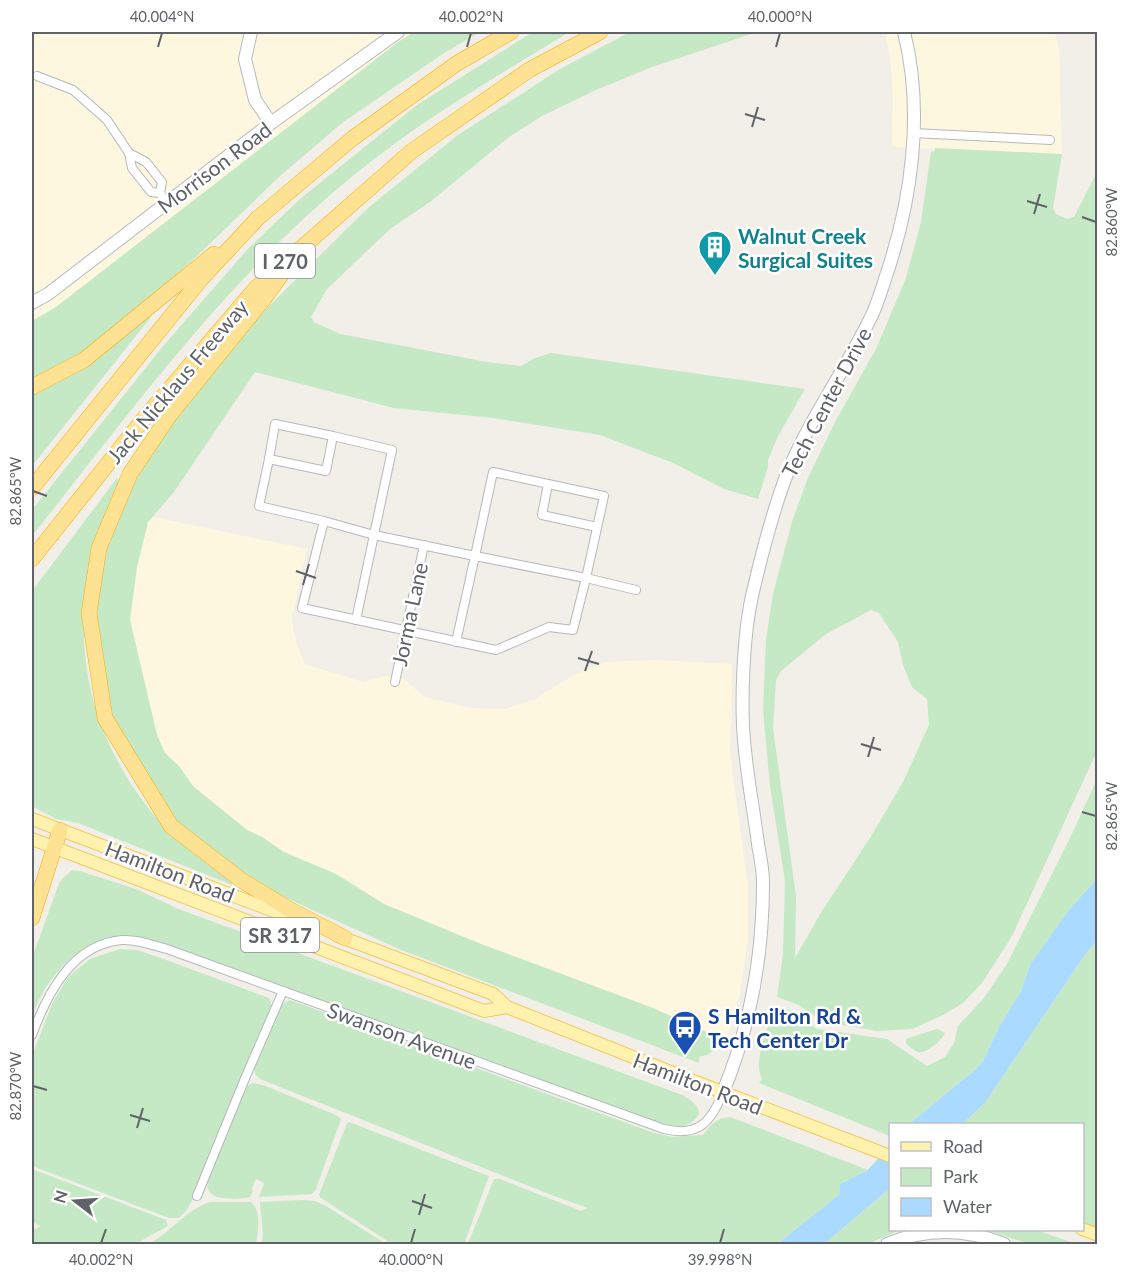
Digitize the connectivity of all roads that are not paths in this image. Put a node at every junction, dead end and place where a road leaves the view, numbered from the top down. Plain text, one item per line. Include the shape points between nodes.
1 (251, 32) edge
2 (398, 32) edge
3 (511, 32) edge
4 (600, 32) edge
5 (904, 32) edge
6 (37, 76) dead end
7 (271, 123) junction
8 (913, 133) junction
9 (1050, 140) dead end
10 (129, 153) junction
11 (163, 198) junction
12 (258, 218) junction
13 (300, 249) junction
14 (32, 303) edge
15 (32, 387) edge
16 (333, 436) junction
17 (269, 459) junction
18 (548, 484) junction
19 (32, 488) edge
20 (324, 521) junction
21 (597, 527) junction
22 (374, 535) junction
23 (424, 545) junction
24 (475, 555) junction
25 (32, 558) edge
26 (586, 578) junction
27 (636, 590) dead end
28 (356, 620) junction
29 (406, 631) junction
30 (456, 642) junction
31 (395, 682) dead end
32 (32, 819) edge
33 (60, 830) junction
34 (32, 839) edge
35 (54, 848) junction
36 (32, 918) edge
37 (345, 938) junction
38 (283, 991) junction
39 (507, 1007) junction
40 (32, 1035) edge
41 (723, 1092) junction
42 (889, 1155) edge
43 (197, 1196) dead end
44 (1084, 1229) edge
45 (1098, 1235) edge
46 (887, 1245) edge
47 (1004, 1245) edge

1 - 7 main road via 245,59 255,100
2 - 7 main road, Morrison Road
3 - 12 highway, I 270 via 456,64 353,138
4 - 13 highway, Jack Nicklaus Freeway / I 270 via 529,70 412,150
5 - 8 main road, Tech Center Drive via 914,104
6 - 10 street via 73,90 107,120
7 - 11 main road, Morrison Road
8 - 9 street
8 - 41 main road, Tech Center Drive via 911,171 898,242 878,301 785,478 751,599 745,651 744,736 763,879 759,959 744,1035
10 - 11 street via 138,176 151,192
10 - 11 street via 146,162 162,182
11 - 14 main road, Morrison Road
12 - 15 highway via 84,360
12 - 19 highway, I 270 via 201,279
13 - 25 highway, Jack Nicklaus Freeway / I 270 via 257,287 217,331
13 - 37 highway via 169,416 130,474 99,548 89,613 105,718 171,826 241,880
16 - 17 street via 326,471
16 - 17 street via 275,424
16 - 22 street via 392,450
17 - 20 street via 259,506
18 - 21 street via 542,515
18 - 21 street via 604,496
18 - 24 street via 494,472
20 - 22 street
20 - 28 street via 302,608
21 - 26 street
22 - 23 street
22 - 28 street
23 - 24 street
23 - 29 street, Jorma Lane
24 - 26 street
24 - 30 street
26 - 27 street
26 - 30 street via 573,630 549,627 496,650
28 - 29 street
29 - 30 street
29 - 31 street, Jorma Lane
32 - 33 main road, Hamilton Road / SR 317
33 - 35 highway
33 - 37 main road, Hamilton Road / SR 317
34 - 35 main road, Hamilton Road / SR 317
35 - 36 highway
35 - 39 main road, Hamilton Road / SR 317 via 484,1011
37 - 39 main road, Hamilton Road / SR 317 via 493,994
38 - 40 street, Swanson Avenue via 167,948 122,940 87,952 68,968 45,1001
38 - 41 street, Swanson Avenue via 680,1133 701,1128
38 - 43 street
39 - 41 main road, Hamilton Road / SR 317
41 - 42 main road, Hamilton Road / SR 317
44 - 45 main road
46 - 47 main road via 914,1235 943,1232 976,1234

